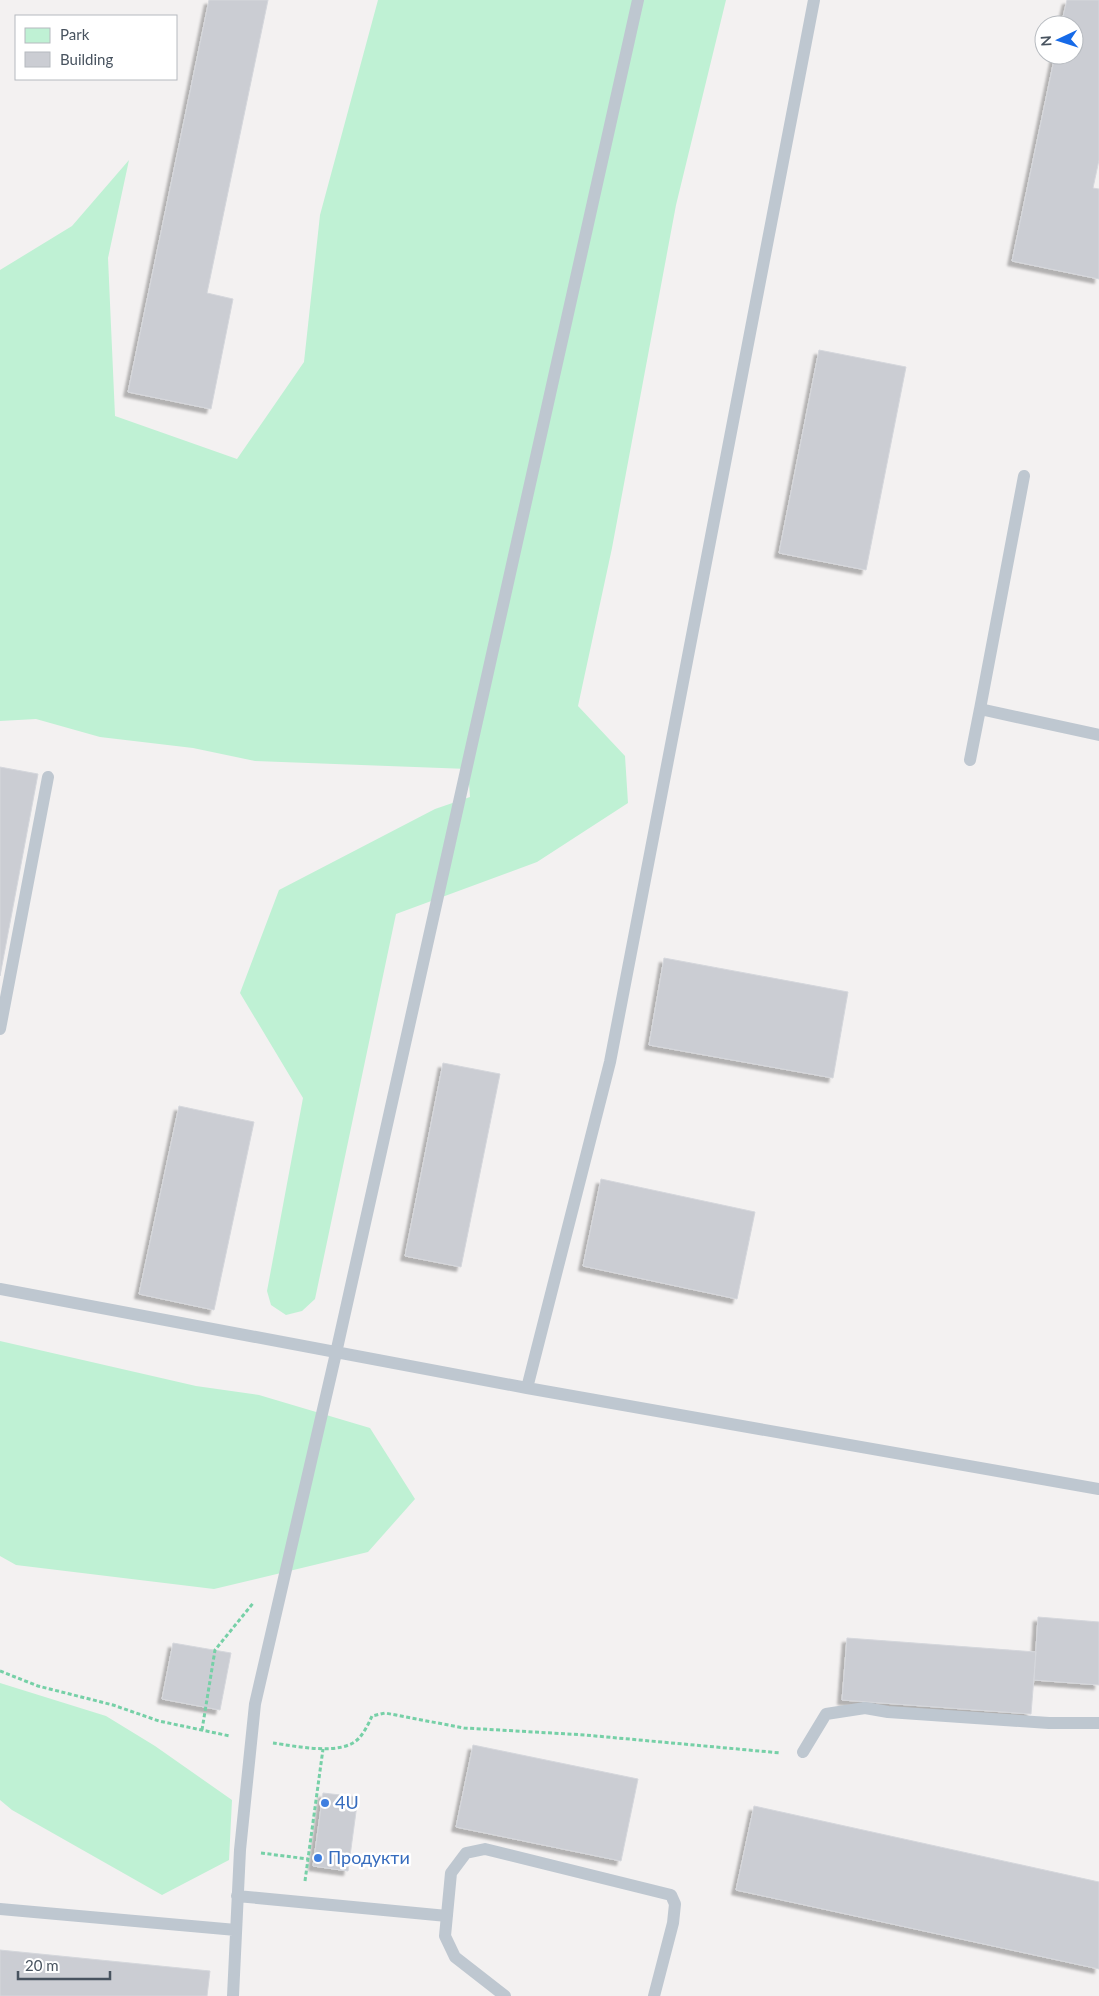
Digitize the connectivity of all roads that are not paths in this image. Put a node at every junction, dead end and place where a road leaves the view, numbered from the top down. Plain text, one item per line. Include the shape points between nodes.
1 (638, 0) edge
2 (814, 0) edge
3 (1024, 476) dead end
4 (980, 709) junction
5 (1099, 735) edge
6 (970, 760) dead end
7 (48, 777) dead end
8 (0, 1029) edge
9 (0, 1289) edge
10 (336, 1353) junction
11 (527, 1388) junction
12 (1099, 1489) edge
13 (1099, 1723) edge
14 (803, 1752) road end
15 (237, 1896) junction
16 (0, 1909) edge
17 (447, 1916) junction
18 (236, 1930) junction
19 (233, 1996) edge
20 (505, 1996) edge
21 (654, 1996) edge

1 - 10 lane
2 - 11 lane via 610,1062
3 - 4 lane
4 - 5 lane
4 - 6 lane
7 - 8 lane
9 - 10 lane
10 - 11 lane
10 - 15 lane via 256,1704
11 - 12 lane
13 - 14 lane via 1049,1723 865,1708 826,1714
15 - 17 lane
15 - 18 lane
16 - 18 lane
17 - 20 lane via 445,1936 455,1957
17 - 21 lane via 451,1873 466,1854 485,1849 671,1894 675,1904 673,1923
18 - 19 lane

